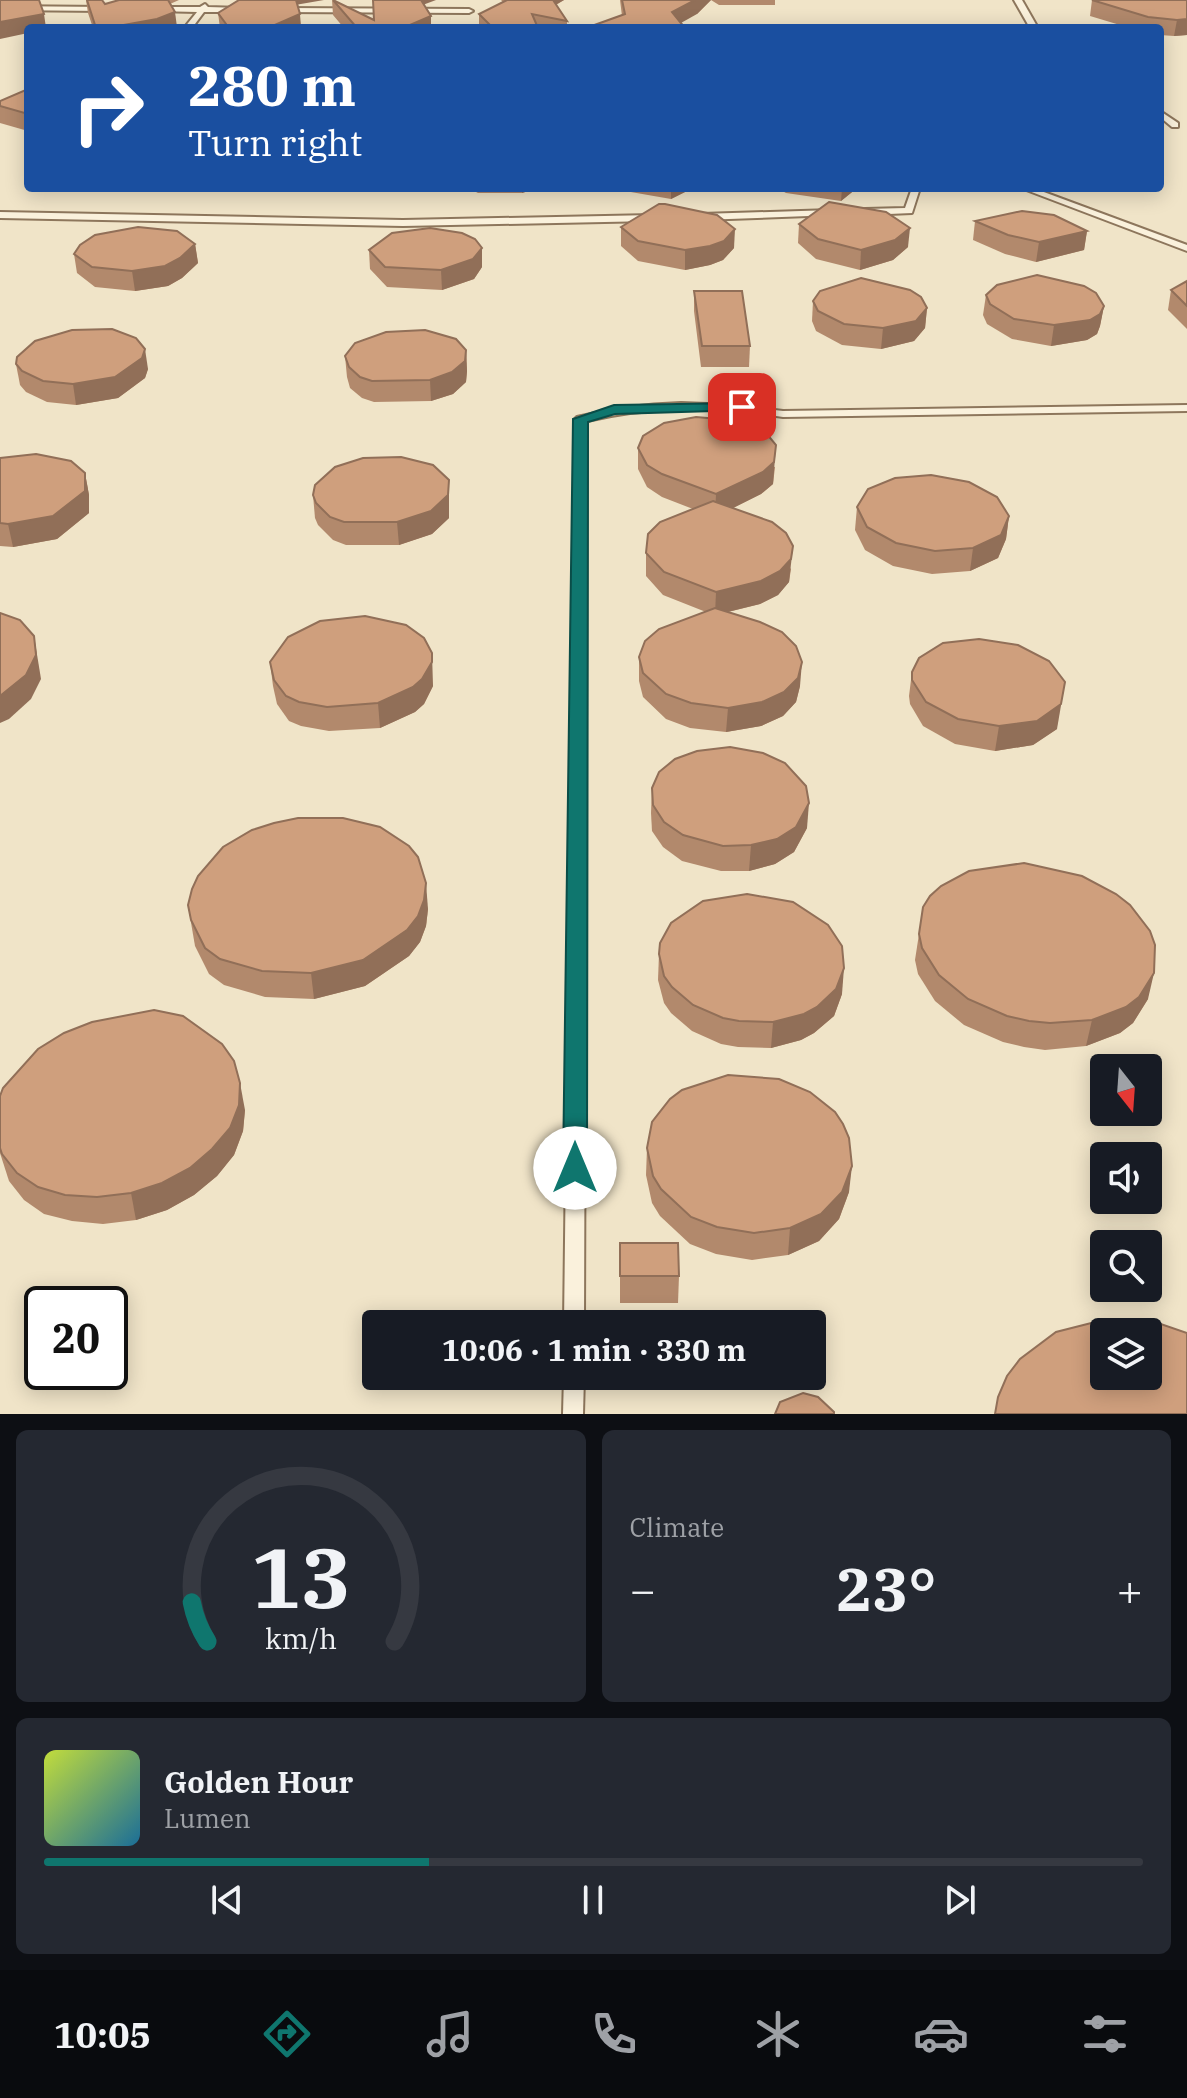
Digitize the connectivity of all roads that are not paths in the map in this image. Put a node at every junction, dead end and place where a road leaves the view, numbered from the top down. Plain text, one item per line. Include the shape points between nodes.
1 (210, 0) edge
2 (1018, 0) edge
3 (0, 8) edge
4 (109, 9) edge
5 (141, 9) edge
6 (203, 9) junction
7 (250, 10) edge
8 (266, 10) edge
9 (469, 11) dead end
10 (191, 24) edge
11 (1032, 24) edge
12 (1164, 116) edge
13 (1164, 126) edge
14 (915, 192) edge
15 (1036, 192) edge
16 (0, 215) edge
17 (694, 217) edge
18 (663, 218) edge
19 (1187, 248) edge
20 (1187, 408) edge
21 (574, 1310) edge
22 (574, 1390) edge
23 (573, 1414) edge

1 - 6 lane
2 - 11 lane
3 - 4 lane
5 - 6 lane
6 - 7 lane
6 - 10 lane
8 - 9 lane
12 - 13 lane via 1175,125
14 - 17 lane via 909,211
15 - 19 lane
16 - 18 lane via 403,223
20 - 21 lane via 783,414 742,407 614,409 581,419
22 - 23 lane

